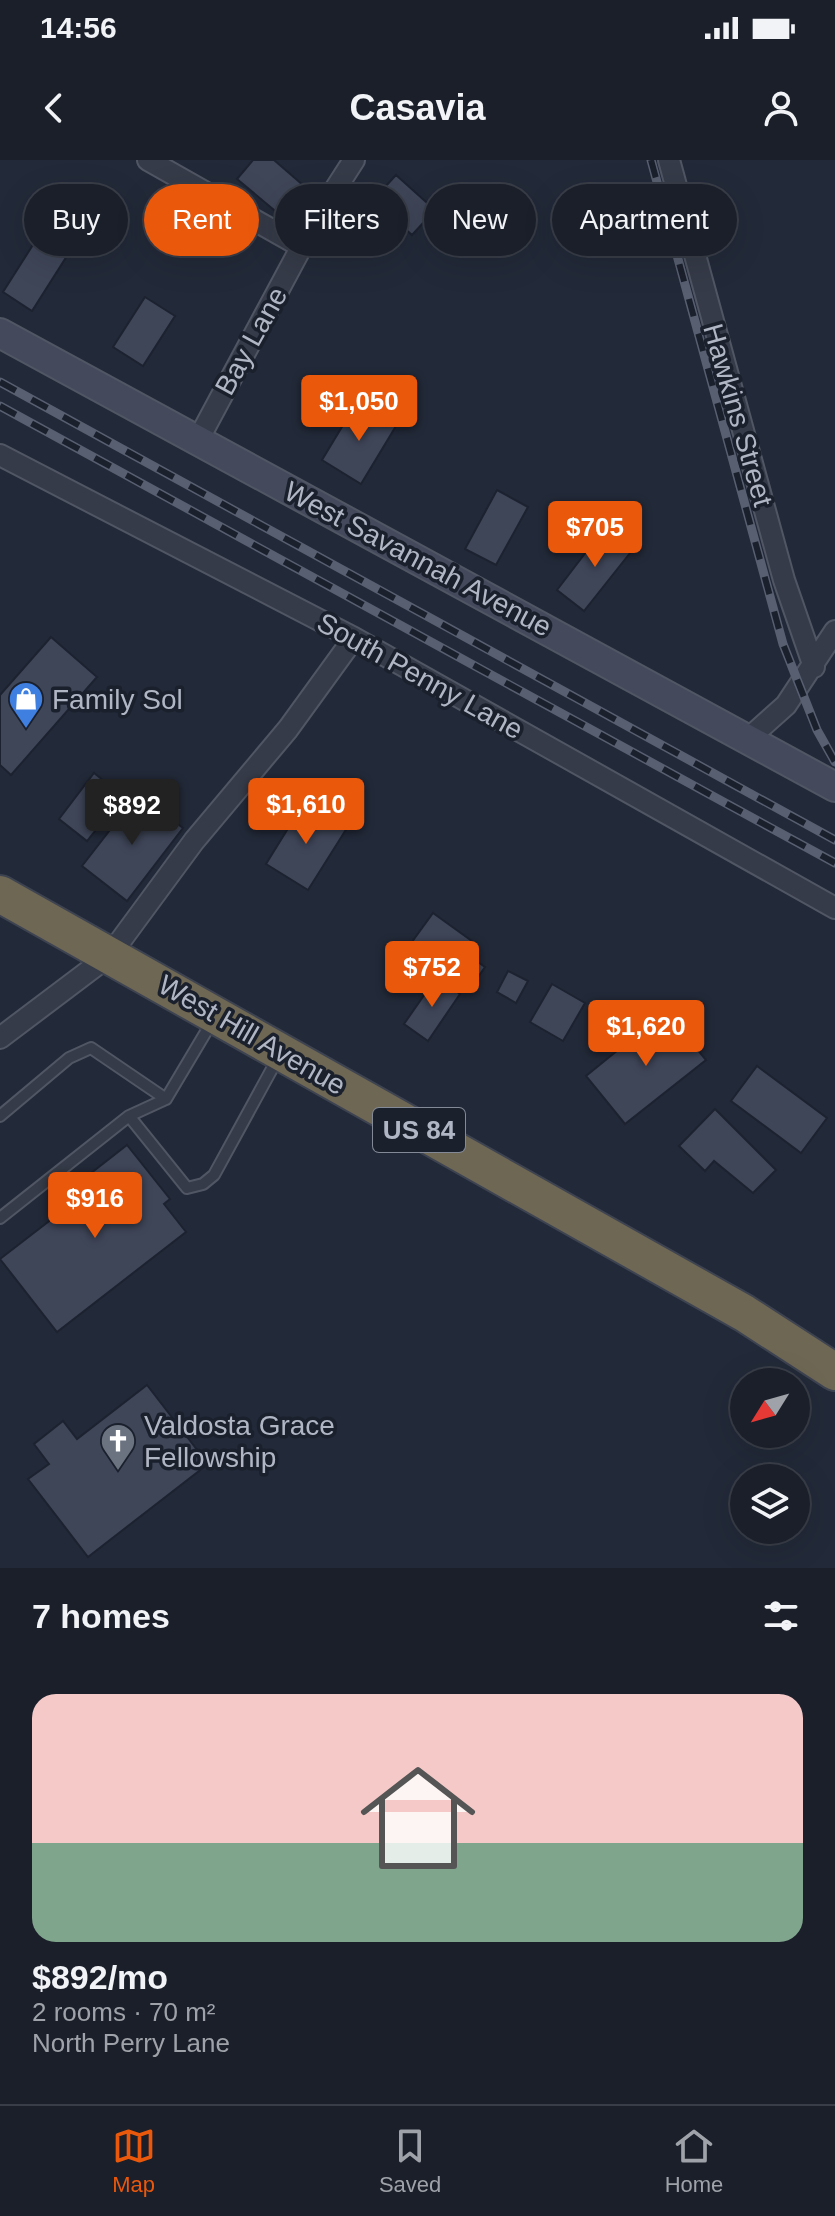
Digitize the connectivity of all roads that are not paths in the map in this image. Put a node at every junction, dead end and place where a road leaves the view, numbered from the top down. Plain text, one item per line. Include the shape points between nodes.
1 (148, 160) edge
2 (354, 160) edge
3 (669, 160) edge
4 (340, 184) edge
5 (275, 232) edge
6 (297, 256) edge
7 (0, 333) edge
8 (198, 440) junction
9 (0, 455) edge
10 (835, 631) edge
11 (354, 638) junction
12 (814, 667) junction
13 (748, 739) junction
14 (835, 787) edge
15 (0, 894) edge
16 (835, 908) edge
17 (110, 955) junction
18 (216, 1015) junction
19 (0, 1038) edge
20 (281, 1052) junction
21 (166, 1099) junction
22 (0, 1116) edge
23 (129, 1116) junction
24 (0, 1218) edge
25 (835, 1372) edge

1 - 5 street
2 - 4 street, Bay Lane
3 - 12 street, Hawkins Street via 784,580
6 - 8 street, Bay Lane
7 - 8 street, West Savannah Avenue
8 - 13 street, West Savannah Avenue
9 - 11 street, South Penny Lane
10 - 12 street
11 - 16 street, South Penny Lane
11 - 17 street
12 - 13 street via 786,705
13 - 14 street, West Savannah Avenue
15 - 17 highway, West Hill Avenue / US 84
17 - 18 highway, West Hill Avenue / US 84
17 - 19 street
18 - 20 highway, West Hill Avenue / US 84
18 - 21 lane
20 - 23 lane via 214,1175 203,1184 187,1188
20 - 25 highway, West Hill Avenue / US 84 via 744,1313
21 - 22 lane via 91,1048 69,1058
21 - 23 lane
23 - 24 lane

